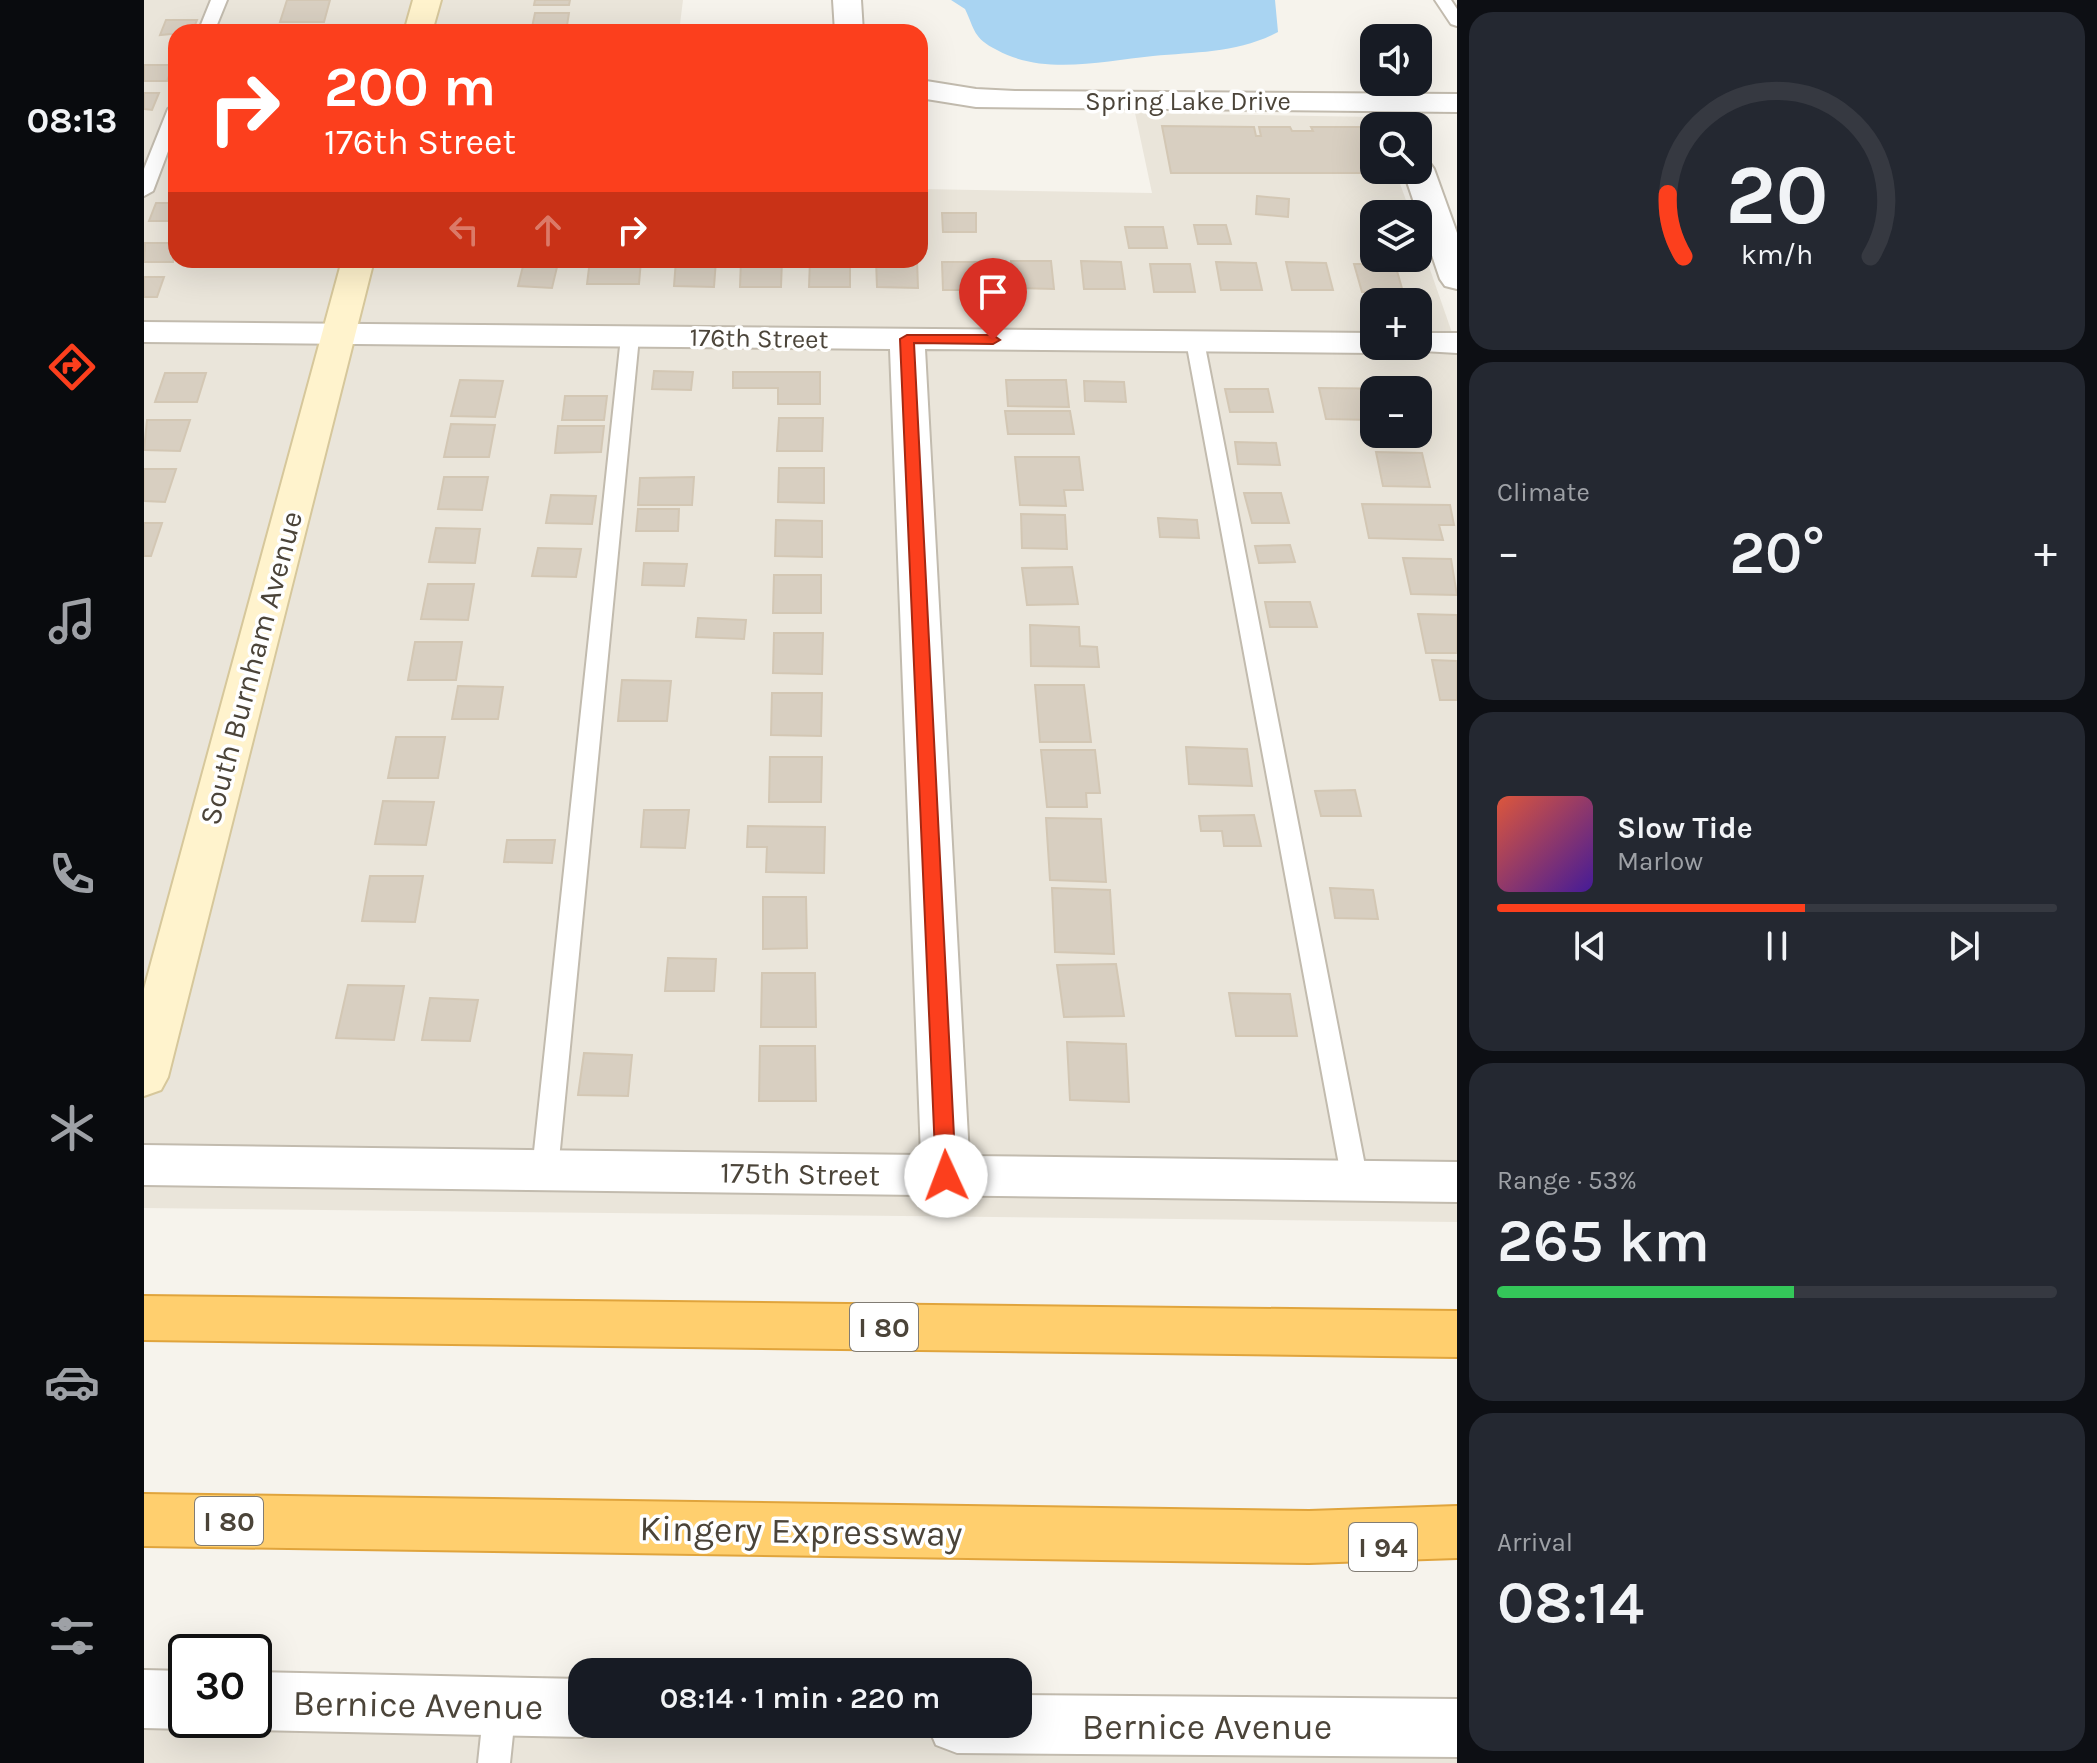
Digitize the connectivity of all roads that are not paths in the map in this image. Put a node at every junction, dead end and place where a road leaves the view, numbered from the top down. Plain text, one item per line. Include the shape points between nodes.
1 (219, 0) edge
2 (427, 0) edge
3 (847, 0) edge
4 (1443, 0) edge
5 (1457, 21) edge
6 (209, 24) edge
7 (420, 24) edge
8 (848, 24) edge
9 (928, 91) edge
10 (1457, 103) edge
11 (1409, 112) edge
12 (1360, 113) edge
13 (168, 130) edge
14 (1423, 184) edge
15 (144, 191) edge
16 (356, 268) edge
17 (1457, 279) edge
18 (144, 332) edge
19 (339, 334) junction
20 (630, 337) junction
21 (907, 339) junction
22 (1195, 341) junction
23 (1360, 343) edge
24 (1432, 343) edge
25 (1457, 343) edge
26 (144, 1077) edge
27 (144, 1165) edge
28 (545, 1170) junction
29 (946, 1176) junction
30 (1355, 1181) junction
31 (1457, 1182) edge
32 (144, 1318) edge
33 (1457, 1334) edge
34 (144, 1520) edge
35 (1457, 1532) edge
36 (1309, 1537) junction
37 (1457, 1556) edge
38 (144, 1699) edge
39 (168, 1700) edge
40 (272, 1701) edge
41 (500, 1705) junction
42 (568, 1707) edge
43 (1032, 1725) edge
44 (1457, 1728) edge
45 (968, 1738) edge
46 (494, 1763) edge
47 (969, 1763) edge

1 - 6 lane
2 - 7 main road
3 - 8 street
4 - 5 lane
9 - 12 street, Spring Lake Drive via 1015,100
10 - 11 street, Spring Lake Drive
13 - 15 lane
14 - 17 street
16 - 19 main road, South Burnham Avenue
18 - 19 street, 176th Street
19 - 20 street, 176th Street
19 - 26 main road, South Burnham Avenue
20 - 21 street, 176th Street
20 - 28 lane
21 - 22 street, 176th Street
21 - 29 street
22 - 23 street, 176th Street
22 - 30 lane
24 - 25 street
27 - 28 street, 175th Street
28 - 29 street, 175th Street
29 - 30 street, 175th Street
30 - 31 street, 175th Street
32 - 33 highway, I 80
34 - 36 highway, Kingery Expressway / I 80
35 - 36 highway, Kingery Expressway / I 80
36 - 37 highway, I 94
38 - 39 street
40 - 41 street, Bernice Avenue
41 - 42 street, Bernice Avenue
41 - 46 lane
43 - 44 street, Bernice Avenue
45 - 47 street

